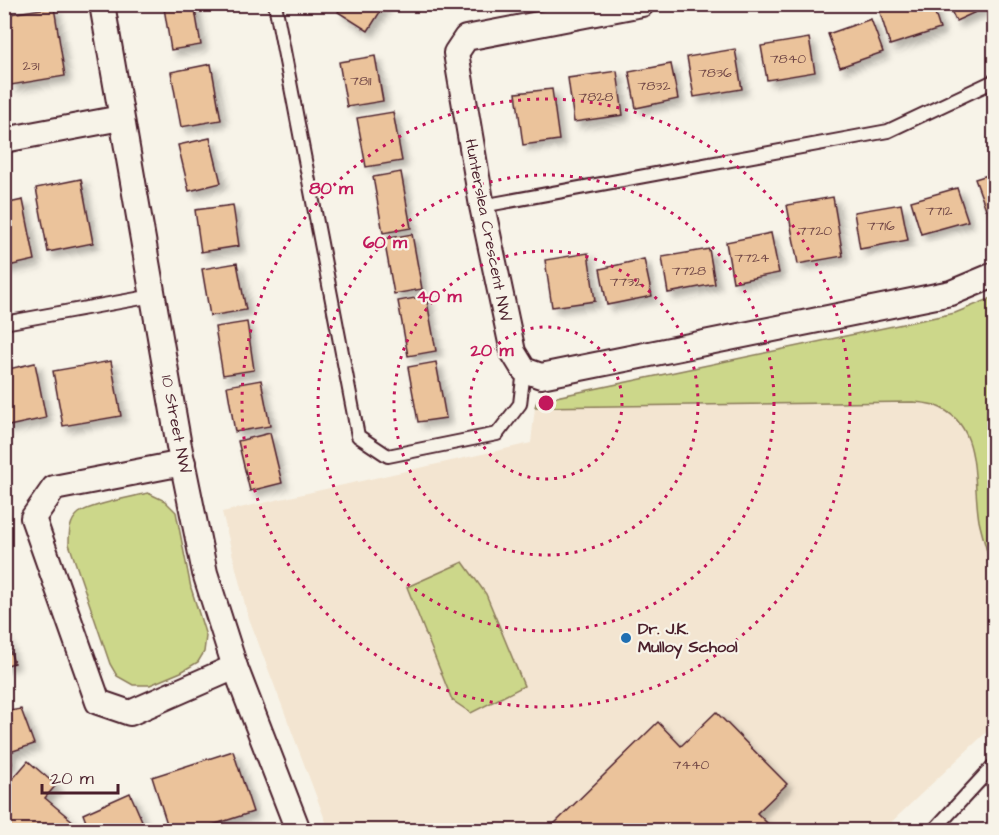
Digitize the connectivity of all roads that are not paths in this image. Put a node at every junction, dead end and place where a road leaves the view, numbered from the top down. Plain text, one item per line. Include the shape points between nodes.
1 (102, 4) edge
2 (274, 4) edge
3 (642, 4) edge
4 (994, 81) edge
5 (121, 118) junction
6 (4, 140) edge
7 (482, 206) junction
8 (994, 275) edge
9 (153, 296) junction
10 (4, 323) edge
11 (524, 370) junction
12 (183, 463) junction
13 (235, 667) junction
14 (994, 765) edge
15 (937, 830) edge
16 (298, 831) edge

1 - 5 street, 10 Street NW
2 - 11 lane via 358,436 388,456 497,434 520,404
3 - 7 street, Hunterslea Crescent NW via 466,38 456,53
4 - 7 lane via 888,131
5 - 6 street
5 - 9 street, 10 Street NW
7 - 11 street, Hunterslea Crescent NW via 513,352
8 - 11 street via 951,293 541,376
9 - 10 lane
9 - 12 street, 10 Street NW
12 - 13 street, 10 Street NW via 206,573
12 - 13 street via 54,488 33,518 98,702 130,713
13 - 16 street, 10 Street NW
14 - 15 lane

